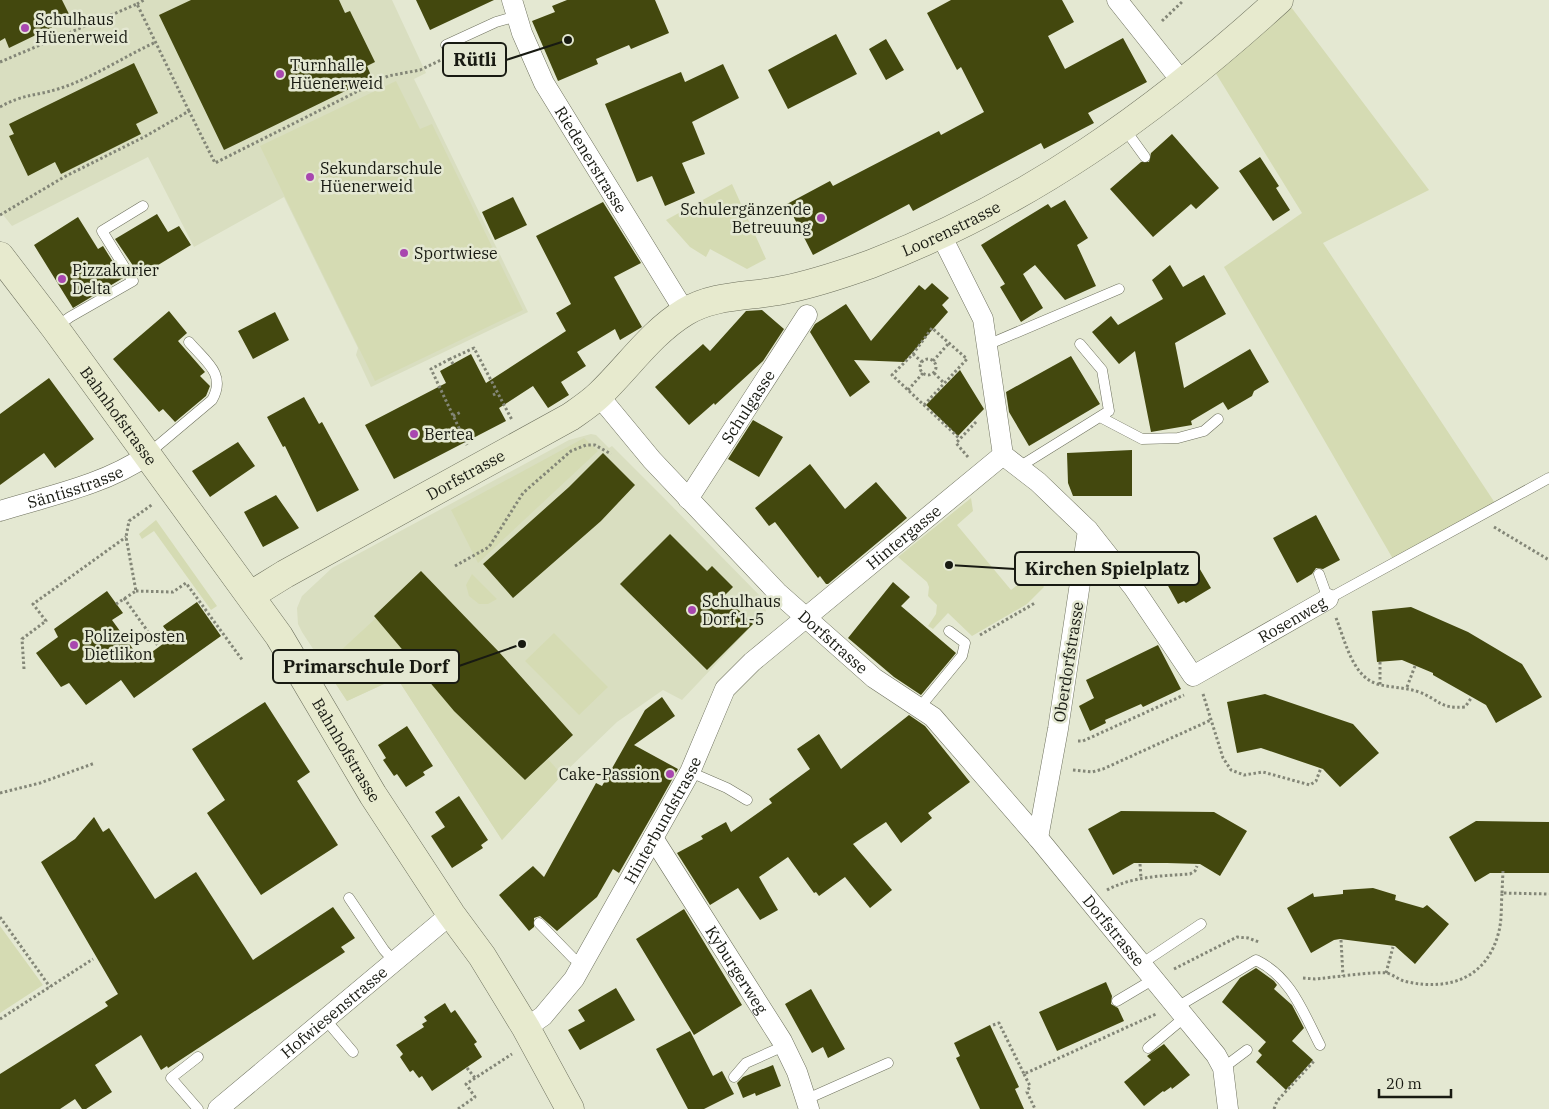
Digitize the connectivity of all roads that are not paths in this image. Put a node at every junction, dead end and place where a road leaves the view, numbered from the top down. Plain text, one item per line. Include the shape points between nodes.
1 (1117, 0) edge
2 (1279, 0) edge
3 (515, 8) edge
4 (446, 45) dead end
5 (1183, 83) junction
6 (1124, 128) junction
7 (1145, 157) dead end
8 (143, 206) dead end
9 (941, 235) junction
10 (0, 256) edge
11 (1119, 289) dead end
12 (685, 312) junction
13 (807, 315) dead end
14 (55, 328) junction
15 (189, 342) dead end
16 (1080, 344) dead end
17 (987, 345) junction
18 (599, 396) junction
19 (1100, 417) junction
20 (1218, 419) dead end
21 (1003, 455) junction
22 (146, 456) junction
23 (1019, 467) junction
24 (1549, 478) edge
25 (688, 499) junction
26 (0, 511) edge
27 (1088, 530) junction
28 (1319, 574) dead end
29 (251, 595) junction
30 (1328, 599) junction
31 (804, 618) junction
32 (949, 631) dead end
33 (920, 707) junction
34 (690, 772) junction
35 (747, 800) dead end
36 (653, 838) junction
37 (1038, 838) junction
38 (349, 898) dead end
39 (451, 914) junction
40 (539, 923) dead end
41 (1201, 924) dead end
42 (394, 961) junction
43 (583, 963) junction
44 (1147, 972) junction
45 (1117, 1001) dead end
46 (1175, 1012) junction
47 (325, 1019) junction
48 (521, 1039) junction
49 (1320, 1045) dead end
50 (784, 1046) junction
51 (1148, 1048) dead end
52 (1247, 1050) dead end
53 (353, 1052) dead end
54 (198, 1057) dead end
55 (888, 1063) dead end
56 (1223, 1068) junction
57 (734, 1077) dead end
58 (808, 1104) edge
59 (198, 1109) edge
60 (218, 1109) edge
61 (570, 1109) edge
62 (1228, 1109) edge

1 - 5 street
2 - 5 street, Loorenstrasse
3 - 4 lane via 496,22
3 - 12 street, Riedenerstrasse via 535,64 555,102
5 - 6 street, Loorenstrasse
6 - 7 lane
6 - 9 street, Loorenstrasse via 1029,190
8 - 14 lane via 102,231 132,281
9 - 12 street, Loorenstrasse via 817,282 781,291 714,300
9 - 17 street via 978,307
10 - 14 street, Bahnhofstrasse
11 - 17 lane
12 - 18 street, Loorenstrasse via 661,331
13 - 25 street, Schulgasse
14 - 22 street, Bahnhofstrasse
15 - 22 lane via 214,370 218,391 212,400
16 - 19 lane via 1102,370 1109,411
17 - 21 street
18 - 25 street, Dorfstrasse
18 - 29 street, Dorfstrasse via 554,427
19 - 20 lane via 1142,439 1178,438 1204,430
19 - 23 lane
21 - 23 street
21 - 31 street, Hintergasse
22 - 26 street, Säntisstrasse via 101,479
22 - 29 street, Bahnhofstrasse
23 - 27 street
24 - 30 lane, Rosenweg
25 - 31 street, Dorfstrasse
27 - 30 street, Rosenweg via 1125,575 1197,682
27 - 37 street, Oberdorfstrasse
28 - 30 lane
29 - 39 street, Bahnhofstrasse via 284,644 372,795
31 - 33 street, Dorfstrasse via 874,678
31 - 34 street, Hinterbundstrasse via 725,689
32 - 33 lane via 964,643 962,656
33 - 37 street, Dorfstrasse via 933,717
34 - 35 lane
34 - 36 street, Hinterbundstrasse
36 - 43 street, Hinterbundstrasse
36 - 50 street, Kyburgerweg
37 - 44 street, Dorfstrasse
38 - 42 lane
39 - 42 street, Hofwiesenstrasse
39 - 48 street, Bahnhofstrasse via 482,956
40 - 43 lane via 573,958
41 - 44 lane
42 - 47 street, Hofwiesenstrasse
43 - 48 street, Hinterbundstrasse via 544,1016
44 - 45 lane
44 - 46 street, Dorfstrasse
46 - 49 lane via 1256,960 1272,968 1291,989
46 - 51 lane
46 - 56 street, Dorfstrasse via 1216,1055
47 - 53 lane
47 - 60 street, Hofwiesenstrasse
48 - 61 street, Bahnhofstrasse
50 - 57 lane via 746,1063
50 - 58 street, Kyburgerweg
52 - 56 lane
54 - 59 lane via 171,1078
55 - 58 lane
56 - 62 street, Dorfstrasse

